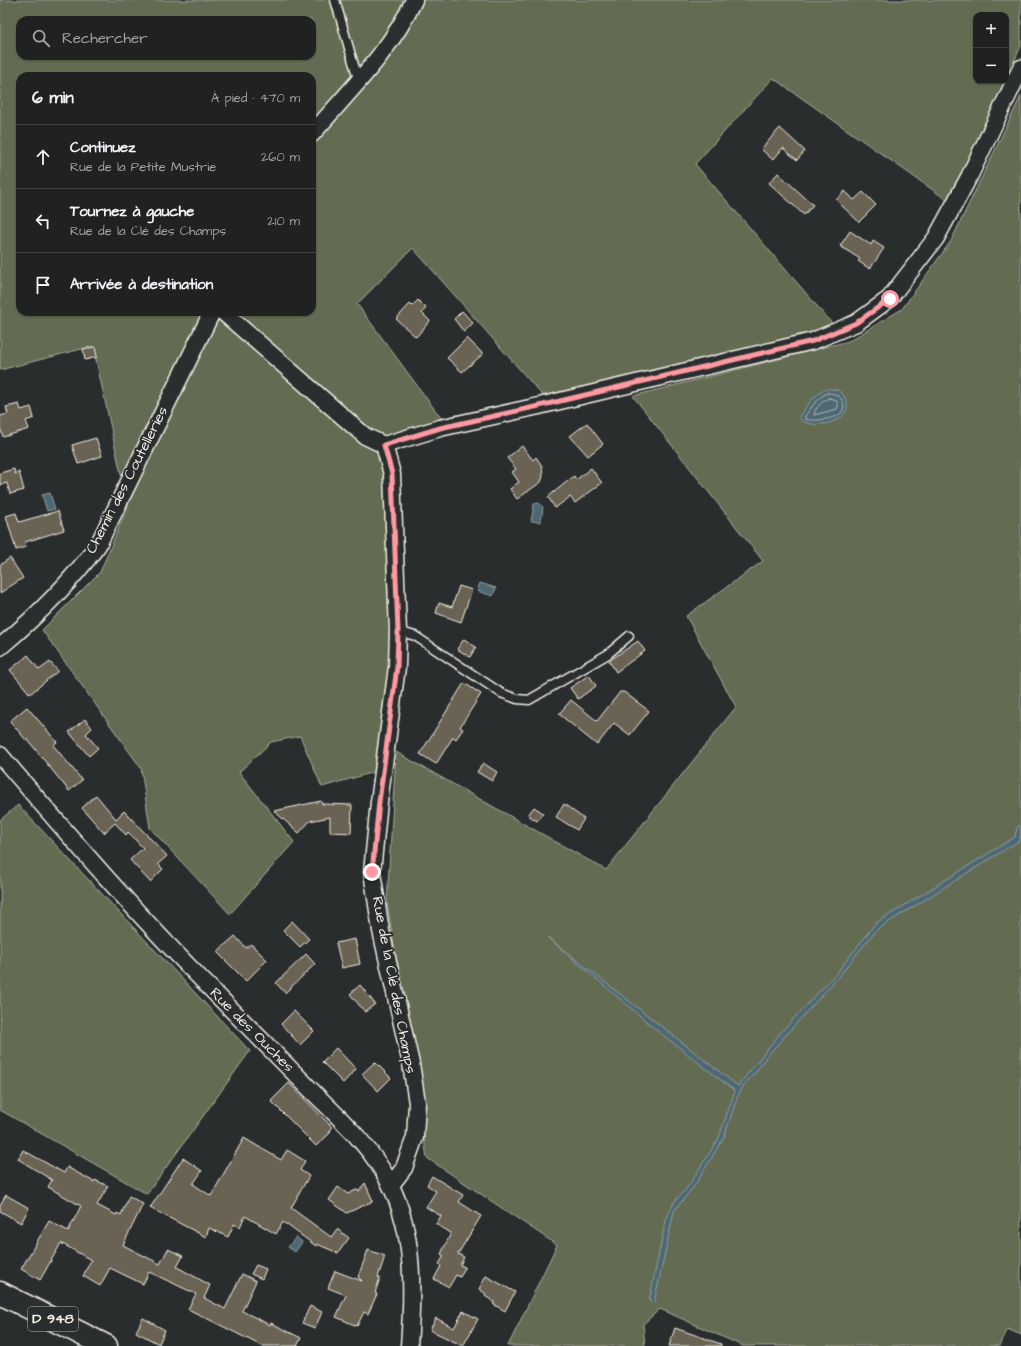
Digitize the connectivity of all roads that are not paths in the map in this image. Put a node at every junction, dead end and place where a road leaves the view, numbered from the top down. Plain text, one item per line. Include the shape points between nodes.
1 (335, 0) edge
2 (414, 0) edge
3 (1021, 68) edge
4 (358, 79) junction
5 (316, 129) edge
6 (210, 316) edge
7 (228, 316) edge
8 (384, 445) junction
9 (398, 631) junction
10 (629, 636) dead end
11 (0, 647) edge
12 (0, 755) edge
13 (391, 1185) junction
14 (0, 1293) edge
15 (106, 1346) edge
16 (409, 1346) edge

1 - 4 lane
2 - 4 street via 404,22
3 - 8 street via 969,177 936,238 890,299 856,323 813,341 440,428
4 - 5 street
6 - 11 street, Chemin des Coutelleries via 98,545 41,611
7 - 8 street via 365,436
8 - 9 street, Rue de la Clé des Champs via 392,474
9 - 10 lane via 415,636 502,693 516,699 529,700 608,654
9 - 13 street, Rue de la Clé des Champs via 397,667 372,872 381,931 411,1064 417,1103 415,1137 404,1168
12 - 13 street, Rue des Ouches via 89,860 189,967 344,1124 374,1157
13 - 16 street, Rue des Ouches via 403,1218 410,1258 412,1304
14 - 15 main road, D 948

